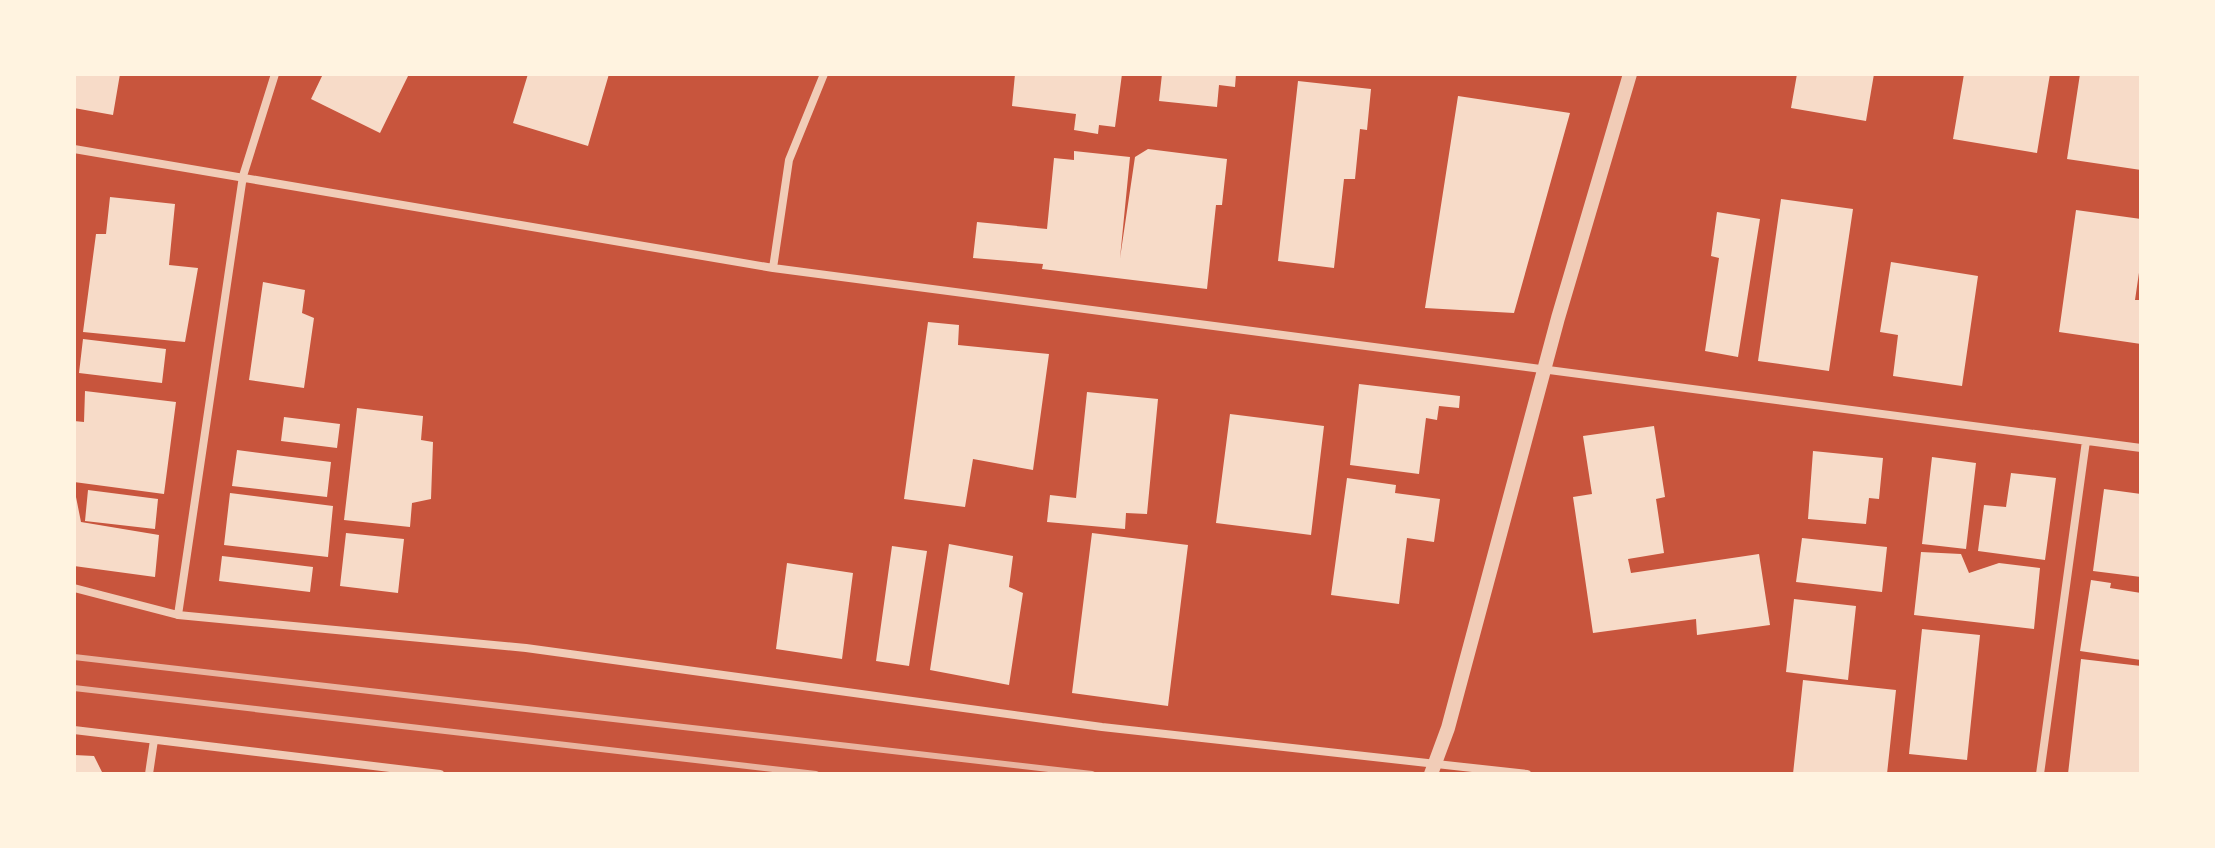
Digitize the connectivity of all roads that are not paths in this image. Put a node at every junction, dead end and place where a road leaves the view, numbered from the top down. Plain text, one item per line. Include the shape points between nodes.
1 (275, 74) edge
2 (824, 74) edge
3 (1630, 74) edge
4 (74, 149) edge
5 (243, 176) junction
6 (773, 268) junction
7 (1545, 368) junction
8 (2086, 441) junction
9 (2141, 448) edge
10 (74, 588) edge
11 (178, 615) junction
12 (74, 730) edge
13 (154, 740) junction
14 (1432, 769) edge
15 (149, 774) edge
16 (440, 774) edge
17 (1527, 774) edge
18 (2040, 774) edge

1 - 5 street
2 - 6 street via 789,160
3 - 7 street
4 - 5 street
5 - 6 street
5 - 11 street
6 - 7 street
7 - 8 street
7 - 14 street via 1448,728
8 - 9 street
8 - 18 street
10 - 11 street
11 - 14 street via 526,648
12 - 13 street
13 - 15 street
13 - 16 street
14 - 17 street

